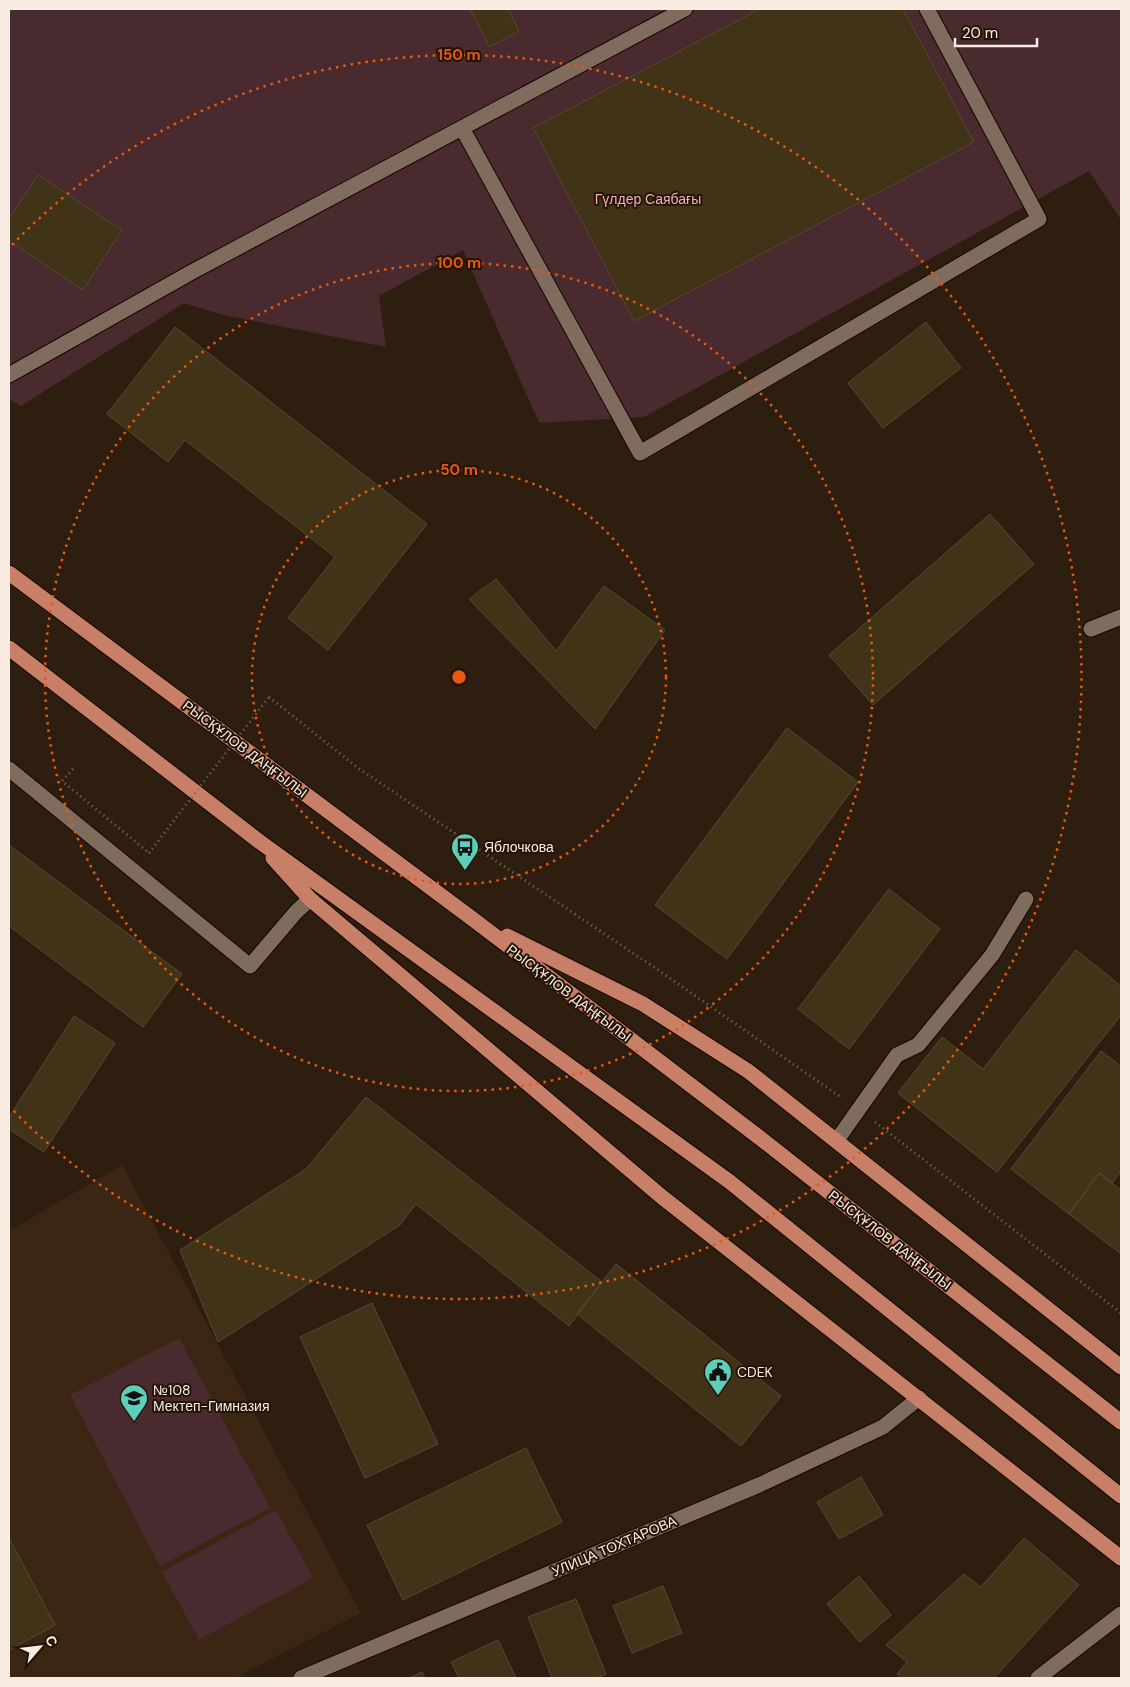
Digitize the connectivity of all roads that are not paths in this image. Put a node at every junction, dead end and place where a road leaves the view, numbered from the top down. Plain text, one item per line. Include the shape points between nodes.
1 (684, 9) edge
2 (927, 9) edge
3 (462, 128) junction
4 (9, 375) edge
5 (9, 573) edge
6 (1121, 617) edge
7 (1091, 629) dead end
8 (9, 648) edge
9 (9, 769) edge
10 (260, 842) junction
11 (310, 899) junction
12 (1026, 899) dead end
13 (474, 920) junction
14 (837, 1140) junction
15 (1121, 1367) edge
16 (919, 1398) junction
17 (1121, 1422) edge
18 (1121, 1496) edge
19 (1121, 1558) edge
20 (1121, 1614) edge
21 (301, 1678) edge
22 (1038, 1678) edge

1 - 3 street
2 - 3 street via 1039,219 640,454
3 - 4 street via 190,273
5 - 13 main road, РЫСҚҰЛОВ ДАҢҒЫЛЫ
6 - 7 street
8 - 10 main road
9 - 11 street via 250,966
10 - 11 main road via 290,880
10 - 18 main road via 730,1182
11 - 16 main road via 662,1197
12 - 14 street via 992,955 918,1044 897,1055
13 - 14 main road via 644,1004 748,1072
13 - 17 main road, РЫСҚҰЛОВ ДАҢҒЫЛЫ via 760,1138
14 - 15 main road
16 - 19 main road
16 - 21 street, УЛИЦА ТОХТАРОВА via 883,1427 758,1485
20 - 22 street

